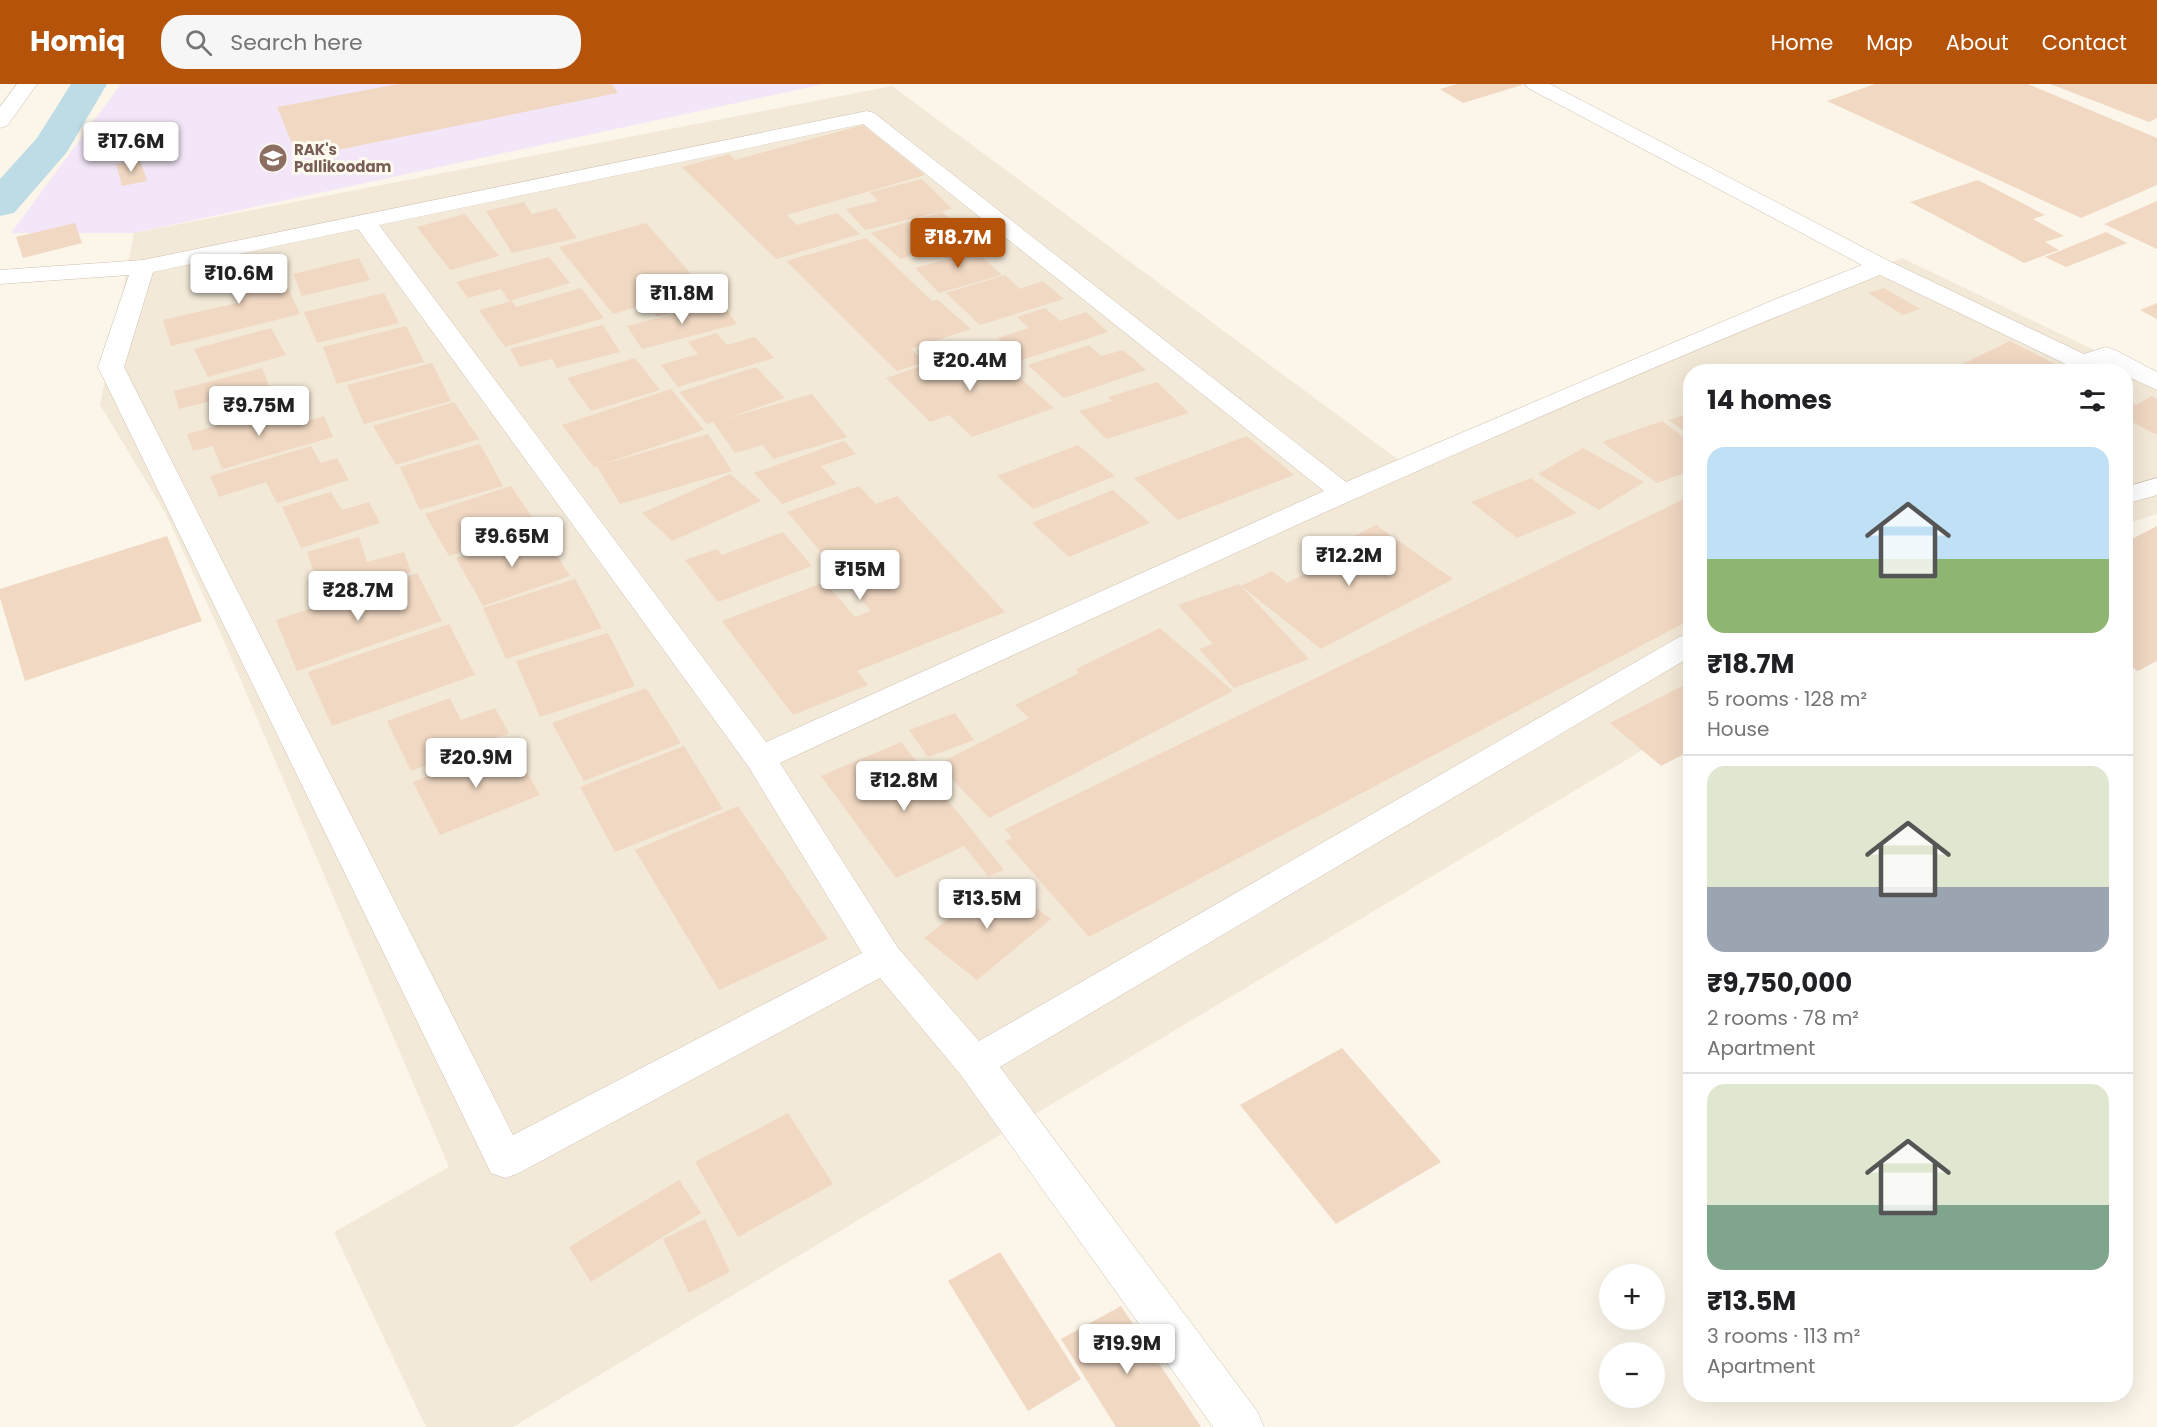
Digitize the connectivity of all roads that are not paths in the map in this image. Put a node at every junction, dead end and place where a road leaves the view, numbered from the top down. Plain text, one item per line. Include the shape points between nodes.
1 (27, 84) edge
2 (1535, 84) edge
3 (0, 122) edge
4 (364, 221) junction
5 (1881, 266) junction
6 (142, 267) junction
7 (0, 277) edge
8 (2123, 364) edge
9 (2133, 369) edge
10 (2157, 382) edge
11 (2157, 486) edge
12 (1343, 493) junction
13 (2133, 494) edge
14 (1683, 648) edge
15 (760, 758) junction
16 (885, 958) junction
17 (974, 1063) junction
18 (1241, 1427) edge

1 - 3 street
2 - 5 street
4 - 6 street
4 - 12 street via 867,117
4 - 15 street
5 - 8 street via 2083,363 2106,355
5 - 12 street
6 - 7 street
6 - 16 street via 111,367 505,1160
9 - 10 street
11 - 13 street
12 - 15 street
14 - 17 street
15 - 16 street
16 - 17 street
17 - 18 street

